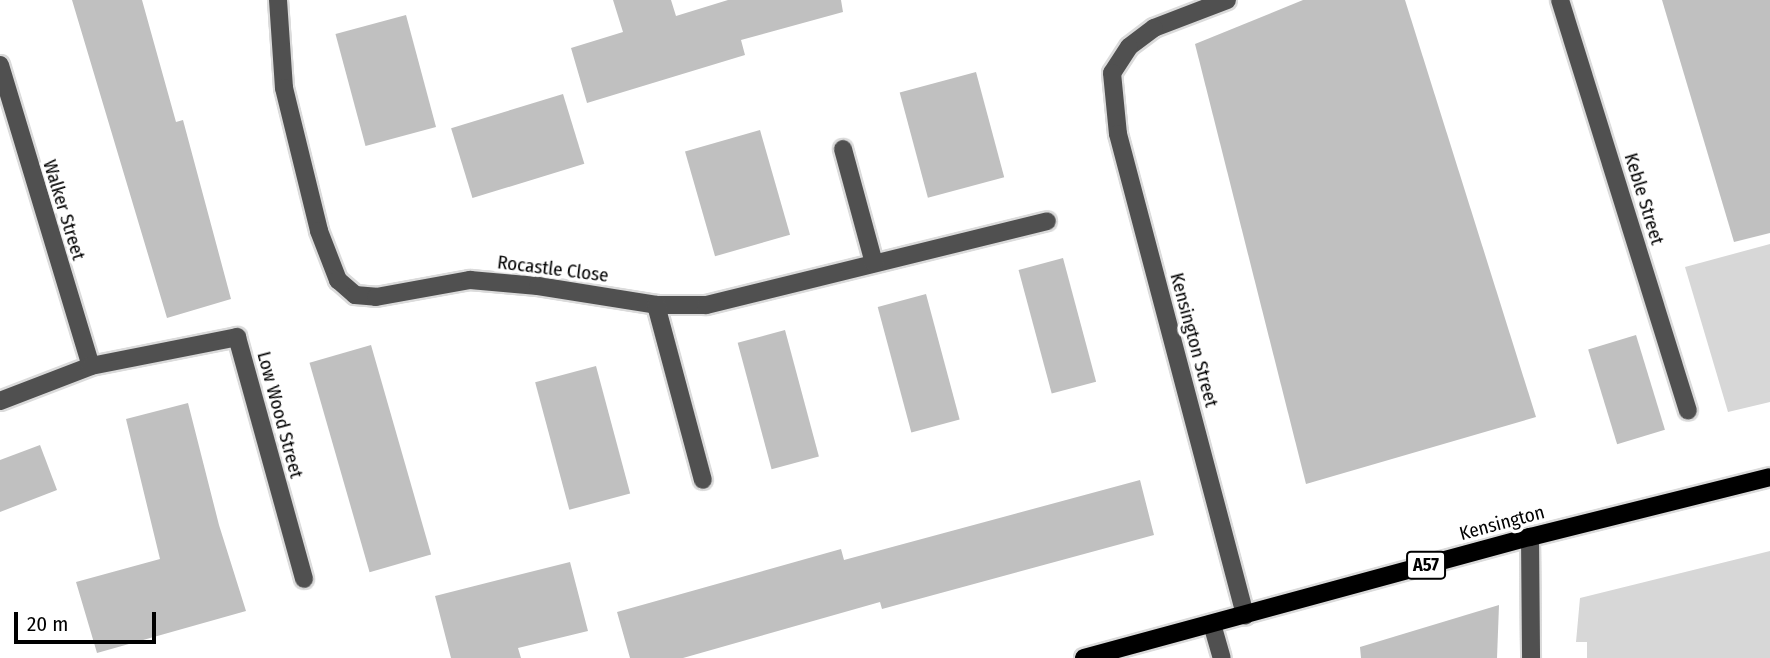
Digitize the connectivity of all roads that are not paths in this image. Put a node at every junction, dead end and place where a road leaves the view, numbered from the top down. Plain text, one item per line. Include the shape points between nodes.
1 (278, 0) edge
2 (1227, 0) edge
3 (1560, 0) edge
4 (0, 65) edge
5 (6, 113) edge
6 (843, 149) dead end
7 (1047, 221) dead end
8 (874, 263) junction
9 (656, 305) junction
10 (90, 366) junction
11 (0, 401) edge
12 (1688, 411) dead end
13 (1770, 477) edge
14 (703, 480) dead end
15 (1530, 537) junction
16 (304, 579) dead end
17 (1245, 616) junction
18 (1212, 624) junction
19 (1084, 658) edge
20 (1222, 658) edge
21 (1531, 658) edge

1 - 9 street, Rocastle Close via 284,88 319,231 338,280 355,295 376,297 470,280
2 - 17 street, Kensington Street via 1154,28 1129,47 1112,73 1118,134
3 - 12 street, Keble Street
4 - 5 street, Walker Street
5 - 10 street, Walker Street
6 - 8 street
7 - 8 street, Rocastle Close
8 - 9 street, Rocastle Close via 706,305
9 - 14 street
10 - 11 street, Low Wood Street
10 - 16 street, Low Wood Street via 237,337
13 - 15 main road, Kensington / A57
15 - 17 main road, Kensington / A57
15 - 21 street
17 - 18 main road, Kensington / A57
18 - 19 main road, Kensington / A57
18 - 20 street

